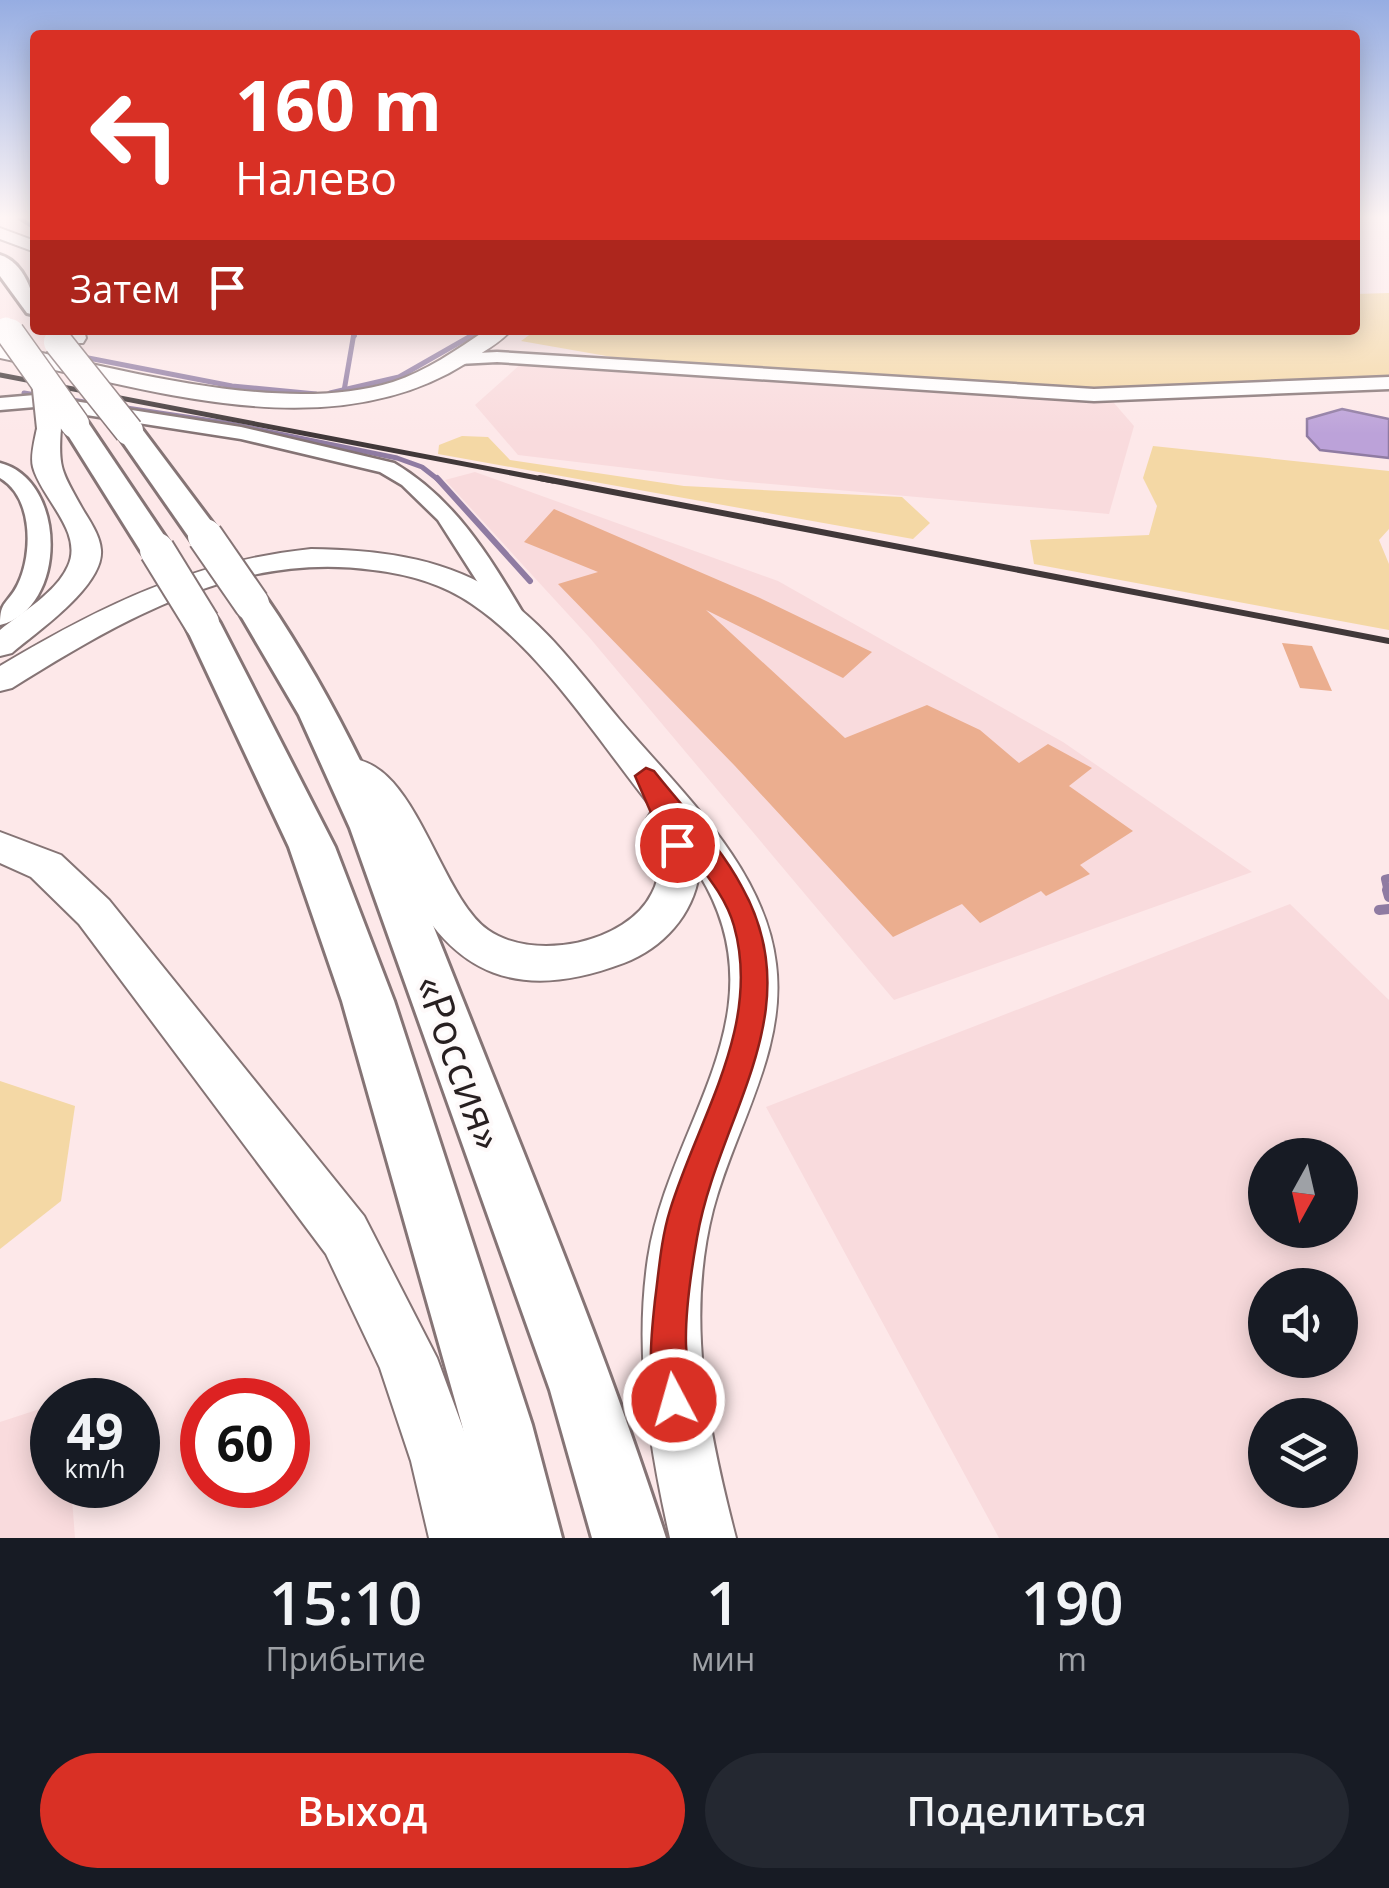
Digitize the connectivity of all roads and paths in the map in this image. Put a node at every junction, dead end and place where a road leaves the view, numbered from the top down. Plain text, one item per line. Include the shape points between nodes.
1 (2, 332) edge
2 (64, 335) edge
3 (493, 335) edge
4 (459, 359) junction
5 (1389, 383) edge
6 (0, 404) edge
7 (62, 426) junction
8 (0, 469) edge
9 (28, 588) junction
10 (0, 593) edge
11 (0, 617) edge
12 (516, 623) junction
13 (0, 646) edge
14 (0, 680) edge
15 (346, 770) junction
16 (646, 776) junction
17 (0, 847) edge
18 (462, 1538) edge
19 (525, 1538) edge
20 (629, 1538) edge
21 (703, 1538) edge

1 - 4 main road via 213,391 296,400 392,389
1 - 7 highway, bridge via 44,380
2 - 15 highway, «Россия», bridge via 252,604
3 - 4 main road
4 - 5 street via 497,356 1094,394
6 - 12 street via 35,401 241,433 387,467 428,495 462,534
7 - 13 main road via 44,464 83,536 85,560 64,592
7 - 19 highway, «Россия», bridge via 158,550 202,623 312,847 368,1001
8 - 9 street via 26,486 32,501 35,554
9 - 10 street
9 - 11 street
12 - 14 main road via 469,590 403,564 298,559 209,576 140,602
12 - 16 main road
15 - 16 main road via 391,801 455,930 500,956 549,964 617,948 652,926 671,900 681,862
15 - 20 highway, «Россия» via 584,1390
16 - 21 main road via 731,889 754,962 750,1037 686,1211 670,1301 670,1377
17 - 18 main road via 46,866 94,912 345,1235 407,1358

